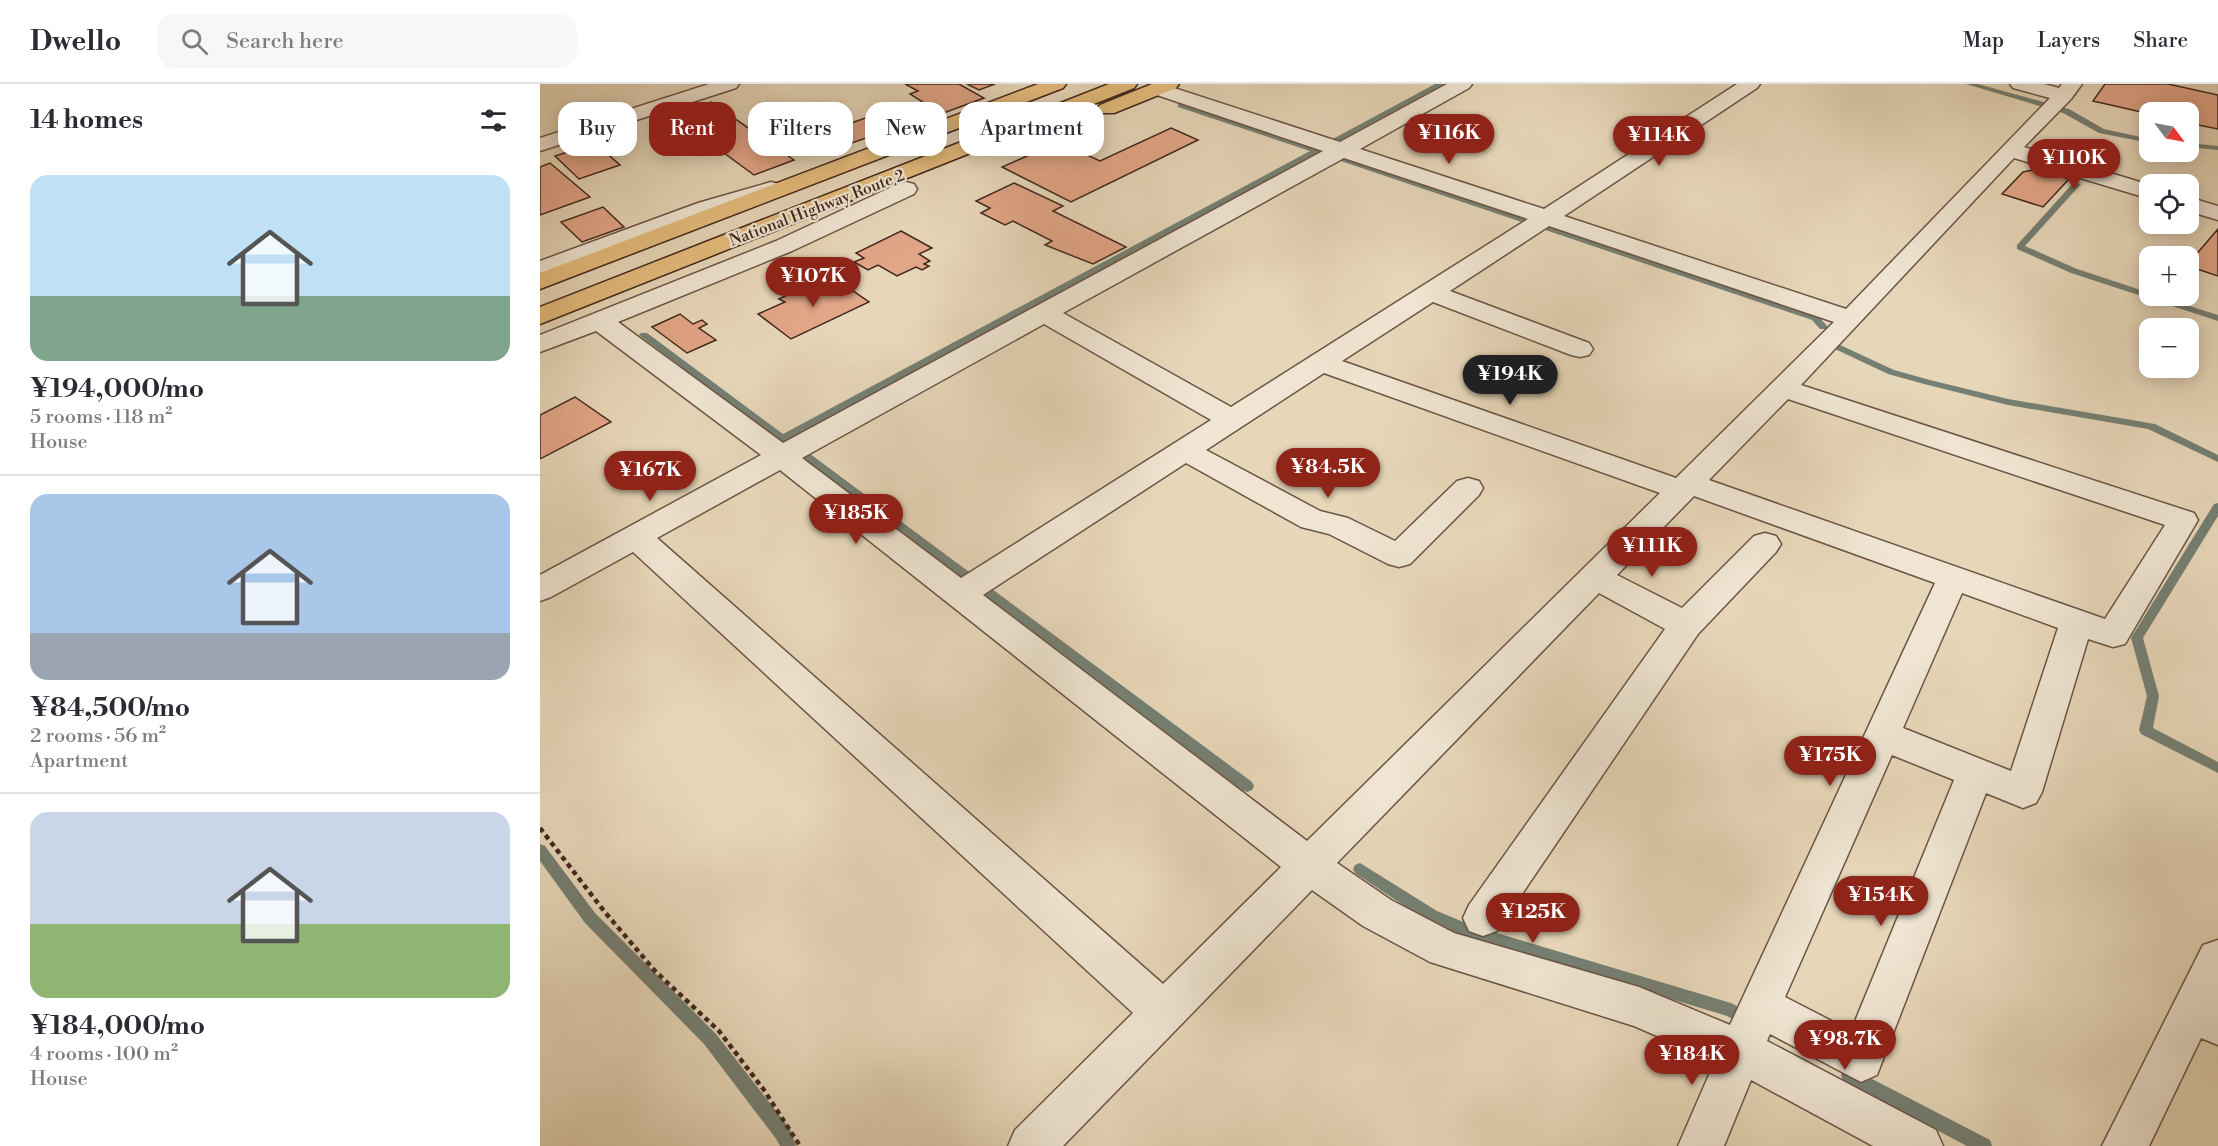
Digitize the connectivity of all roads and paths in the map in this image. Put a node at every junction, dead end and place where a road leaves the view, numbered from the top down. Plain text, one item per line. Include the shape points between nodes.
1 (729, 84) edge
2 (1056, 84) edge
3 (1087, 84) edge
4 (1127, 84) edge
5 (1462, 84) edge
6 (1750, 84) edge
7 (2020, 84) edge
8 (1164, 86) edge
9 (2060, 98) edge
10 (540, 145) edge
11 (2010, 150) junction
12 (1331, 151) junction
13 (812, 177) junction
14 (906, 189) junction
15 (2139, 189) edge
16 (2199, 207) edge
17 (2218, 213) edge
18 (1539, 222) junction
19 (684, 260) junction
20 (540, 269) edge
21 (540, 282) edge
22 (1431, 292) junction
23 (540, 296) edge
24 (1044, 313) junction
25 (540, 316) edge
26 (1851, 319) junction
27 (600, 321) junction
28 (540, 344) edge
29 (1580, 349) dead end
30 (1321, 361) junction
31 (1783, 388) junction
32 (1231, 418) junction
33 (1183, 449) junction
34 (792, 452) junction
35 (1684, 487) junction
36 (1468, 488) dead end
37 (636, 537) junction
38 (1765, 544) dead end
39 (1594, 577) junction
40 (1953, 578) junction
41 (972, 587) junction
42 (540, 590) edge
43 (2077, 622) junction
44 (1686, 625) junction
45 (1884, 736) junction
46 (1975, 773) junction
47 (540, 828) edge
48 (1308, 865) junction
49 (1483, 918) dead end
50 (2218, 959) edge
51 (1163, 1012) junction
52 (2206, 1017) edge
53 (1751, 1027) junction
54 (800, 1146) edge
55 (1031, 1146) edge
56 (1701, 1146) edge
57 (1920, 1146) edge
58 (2125, 1146) edge

1 - 10 street
2 - 13 highway
3 - 23 highway, National Highway Route 2
4 - 19 highway, National Highway Route 2
5 - 12 street
6 - 18 street
7 - 9 street
8 - 12 street
8 - 14 highway
9 - 11 street
11 - 15 street
11 - 26 street
12 - 18 street
12 - 24 street
13 - 20 street via 706,208
13 - 21 highway
14 - 19 highway via 777,237
14 - 27 street via 784,246
16 - 17 street
18 - 22 street
18 - 26 street
19 - 25 highway, National Highway Route 2
22 - 29 street
22 - 30 street
24 - 32 street
24 - 34 street
26 - 31 street
27 - 28 street
27 - 34 street
30 - 32 street
30 - 35 street
31 - 35 street
31 - 43 street via 2183,520 2113,635
32 - 33 street
33 - 36 street via 1312,520 1337,525 1399,556
33 - 41 street
34 - 37 street
34 - 41 street
35 - 39 street
35 - 40 street
37 - 42 street
37 - 51 street
38 - 44 street
39 - 44 street
39 - 48 street
40 - 43 street
40 - 45 street
41 - 48 street
43 - 46 street via 2023,792
44 - 49 street
45 - 46 street
45 - 53 street
46 - 53 street via 1861,1060
47 - 54 path via 655,971 719,1031
48 - 51 street
48 - 53 street via 1377,913 1444,949 1639,1007
50 - 52 street
51 - 55 street
52 - 58 street
53 - 56 street
53 - 57 street

